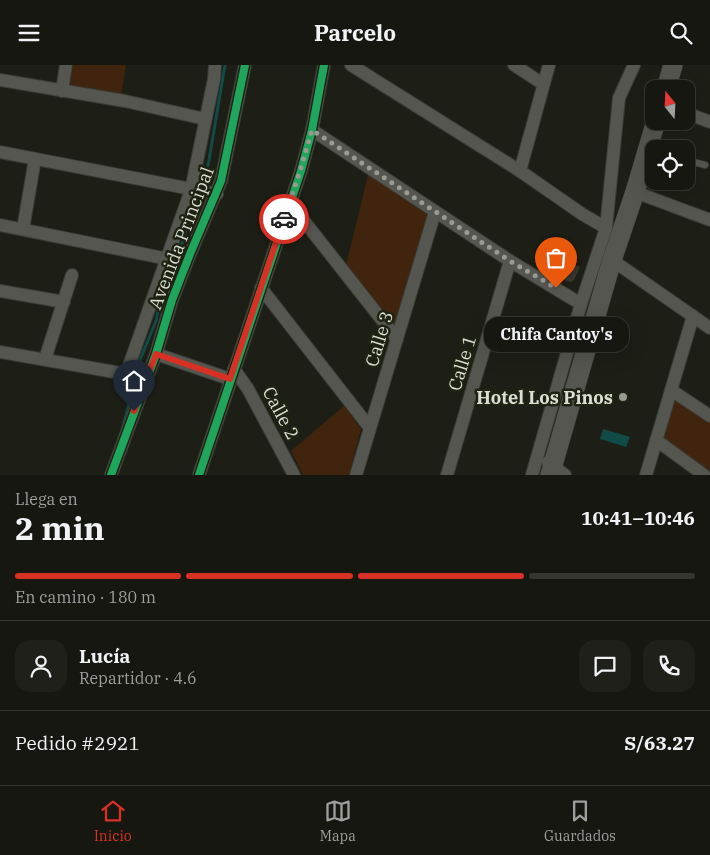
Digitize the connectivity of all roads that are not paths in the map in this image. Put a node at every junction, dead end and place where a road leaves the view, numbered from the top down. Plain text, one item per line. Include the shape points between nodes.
1 (66, 65) edge
2 (215, 65) edge
3 (245, 65) edge
4 (324, 65) edge
5 (351, 65) edge
6 (514, 65) edge
7 (549, 65) edge
8 (634, 65) edge
9 (673, 65) edge
10 (0, 80) edge
11 (669, 80) edge
12 (543, 84) junction
13 (62, 91) junction
14 (695, 116) edge
15 (205, 119) junction
16 (710, 122) edge
17 (312, 130) junction
18 (0, 152) edge
19 (35, 159) junction
20 (695, 162) edge
21 (704, 165) dead end
22 (645, 166) edge
23 (520, 171) junction
24 (203, 192) junction
25 (635, 193) junction
26 (289, 202) junction
27 (435, 212) junction
28 (710, 220) edge
29 (0, 225) edge
30 (606, 228) junction
31 (23, 229) junction
32 (168, 259) junction
33 (612, 260) junction
34 (510, 261) junction
35 (72, 275) dead end
36 (261, 288) junction
37 (0, 291) edge
38 (64, 302) junction
39 (581, 304) junction
40 (693, 316) junction
41 (710, 328) edge
42 (397, 339) junction
43 (0, 352) edge
44 (156, 354) junction
45 (45, 359) junction
46 (126, 374) junction
47 (232, 374) junction
48 (146, 379) junction
49 (672, 389) junction
50 (710, 416) edge
51 (370, 428) junction
52 (656, 440) junction
53 (538, 453) junction
54 (202, 472) edge
55 (556, 472) edge
56 (111, 475) edge
57 (294, 475) edge
58 (356, 475) edge
59 (446, 475) edge
60 (532, 475) edge
61 (646, 475) edge
62 (704, 475) edge

1 - 13 street
2 - 15 street, Avenida Principal
3 - 24 street, Avenida Principal via 225,168
4 - 17 street
5 - 23 street
6 - 12 street
7 - 12 street
8 - 30 street via 618,98
9 - 11 street
10 - 13 street
12 - 23 street
13 - 15 street
14 - 16 street
15 - 24 street, Avenida Principal
17 - 26 street
17 - 27 street
18 - 19 street
19 - 24 street
19 - 31 street
20 - 21 lane
22 - 25 street
23 - 30 street
24 - 32 street, Avenida Principal
24 - 44 street, Avenida Principal via 190,254
25 - 28 street
25 - 33 street
26 - 36 street
26 - 42 street
27 - 34 street
27 - 42 street, Calle 3
29 - 31 street
30 - 39 street
31 - 32 street
32 - 46 street, Avenida Principal
33 - 40 street
33 - 55 street
34 - 39 street
34 - 59 street, Calle 1
35 - 38 street
36 - 47 street
36 - 51 street
37 - 38 street
38 - 45 street
39 - 53 street
40 - 41 street
40 - 49 street
42 - 51 street, Calle 3
43 - 45 street
44 - 47 street
44 - 48 street, Avenida Principal
45 - 46 street
46 - 48 street
47 - 54 street
47 - 57 street, Calle 2 via 248,389
48 - 56 street, Avenida Principal
49 - 50 street
49 - 52 street
51 - 58 street, Calle 3
52 - 61 street
52 - 62 street
53 - 55 street
53 - 60 street

